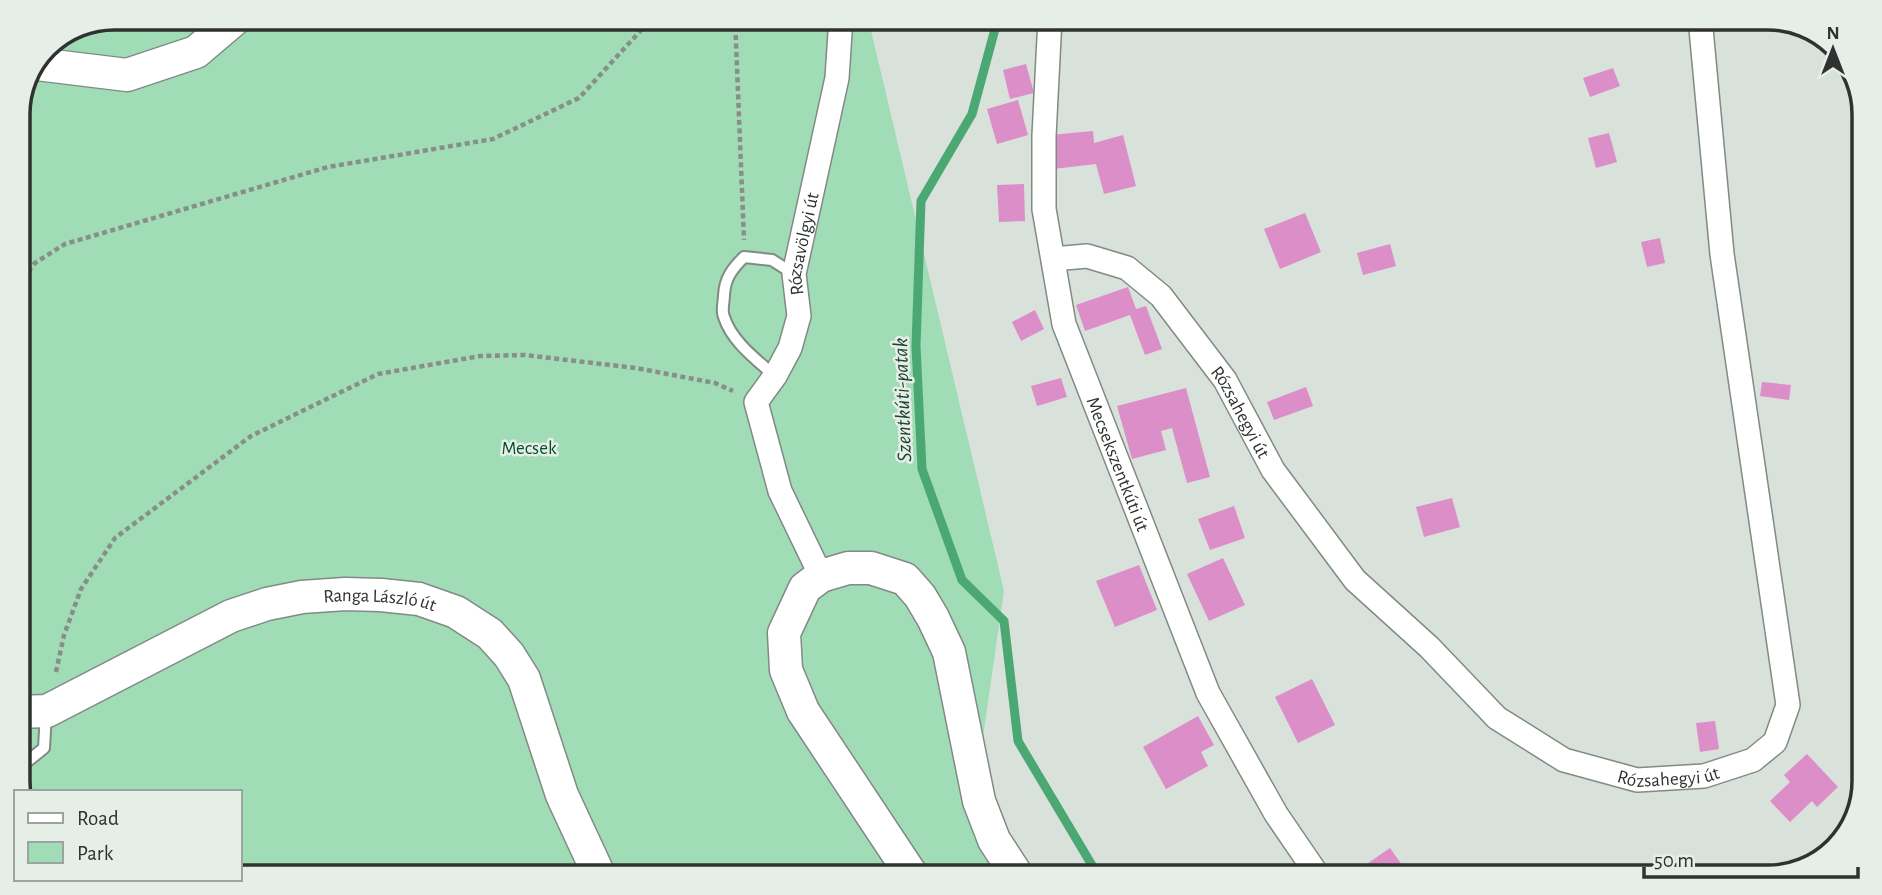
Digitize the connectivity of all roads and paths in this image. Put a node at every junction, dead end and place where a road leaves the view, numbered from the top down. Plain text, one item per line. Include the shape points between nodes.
1 (222, 30) edge
2 (641, 30) edge
3 (735, 30) edge
4 (840, 30) edge
5 (1049, 30) edge
6 (1701, 30) edge
7 (46, 65) edge
8 (744, 257) junction
9 (1053, 259) junction
10 (30, 268) edge
11 (793, 274) junction
12 (775, 376) junction
13 (756, 401) junction
14 (821, 576) junction
15 (32, 711) edge
16 (30, 759) edge
17 (594, 865) edge
18 (905, 865) edge
19 (1011, 865) edge
20 (1311, 865) edge

1 - 7 main road via 196,52 127,75
2 - 10 path via 579,99 493,139 328,167 65,244
3 - 8 path
4 - 11 street, Rózsavölgyi út via 837,78
5 - 9 street, Mecsekszentkúti út via 1044,209
6 - 9 street, Rózsahegyi út via 1722,254 1788,705 1775,742 1753,760 1704,776 1637,780 1564,760 1497,718 1429,647 1355,580 1273,470 1225,380 1161,296 1127,268 1087,256
8 - 11 lane via 772,260
8 - 12 lane via 730,270 723,316 733,335
9 - 20 street, Mecsekszentkúti út via 1064,324 1208,693 1276,814
11 - 12 street, Rózsavölgyi út via 799,316 790,348
12 - 13 street, Rózsavölgyi út
13 - 14 street via 780,491
13 - 15 path via 715,383 525,355 480,356 378,374 251,436 116,538 80,589
14 - 18 main road via 805,588 784,633 786,670 803,711
14 - 19 main road via 848,568 872,568 905,579 920,596 949,652 979,801
15 - 16 lane via 44,748
15 - 17 main road, Ranga László út via 230,616 267,604 345,594 419,599 456,612 490,634 524,678 562,795

